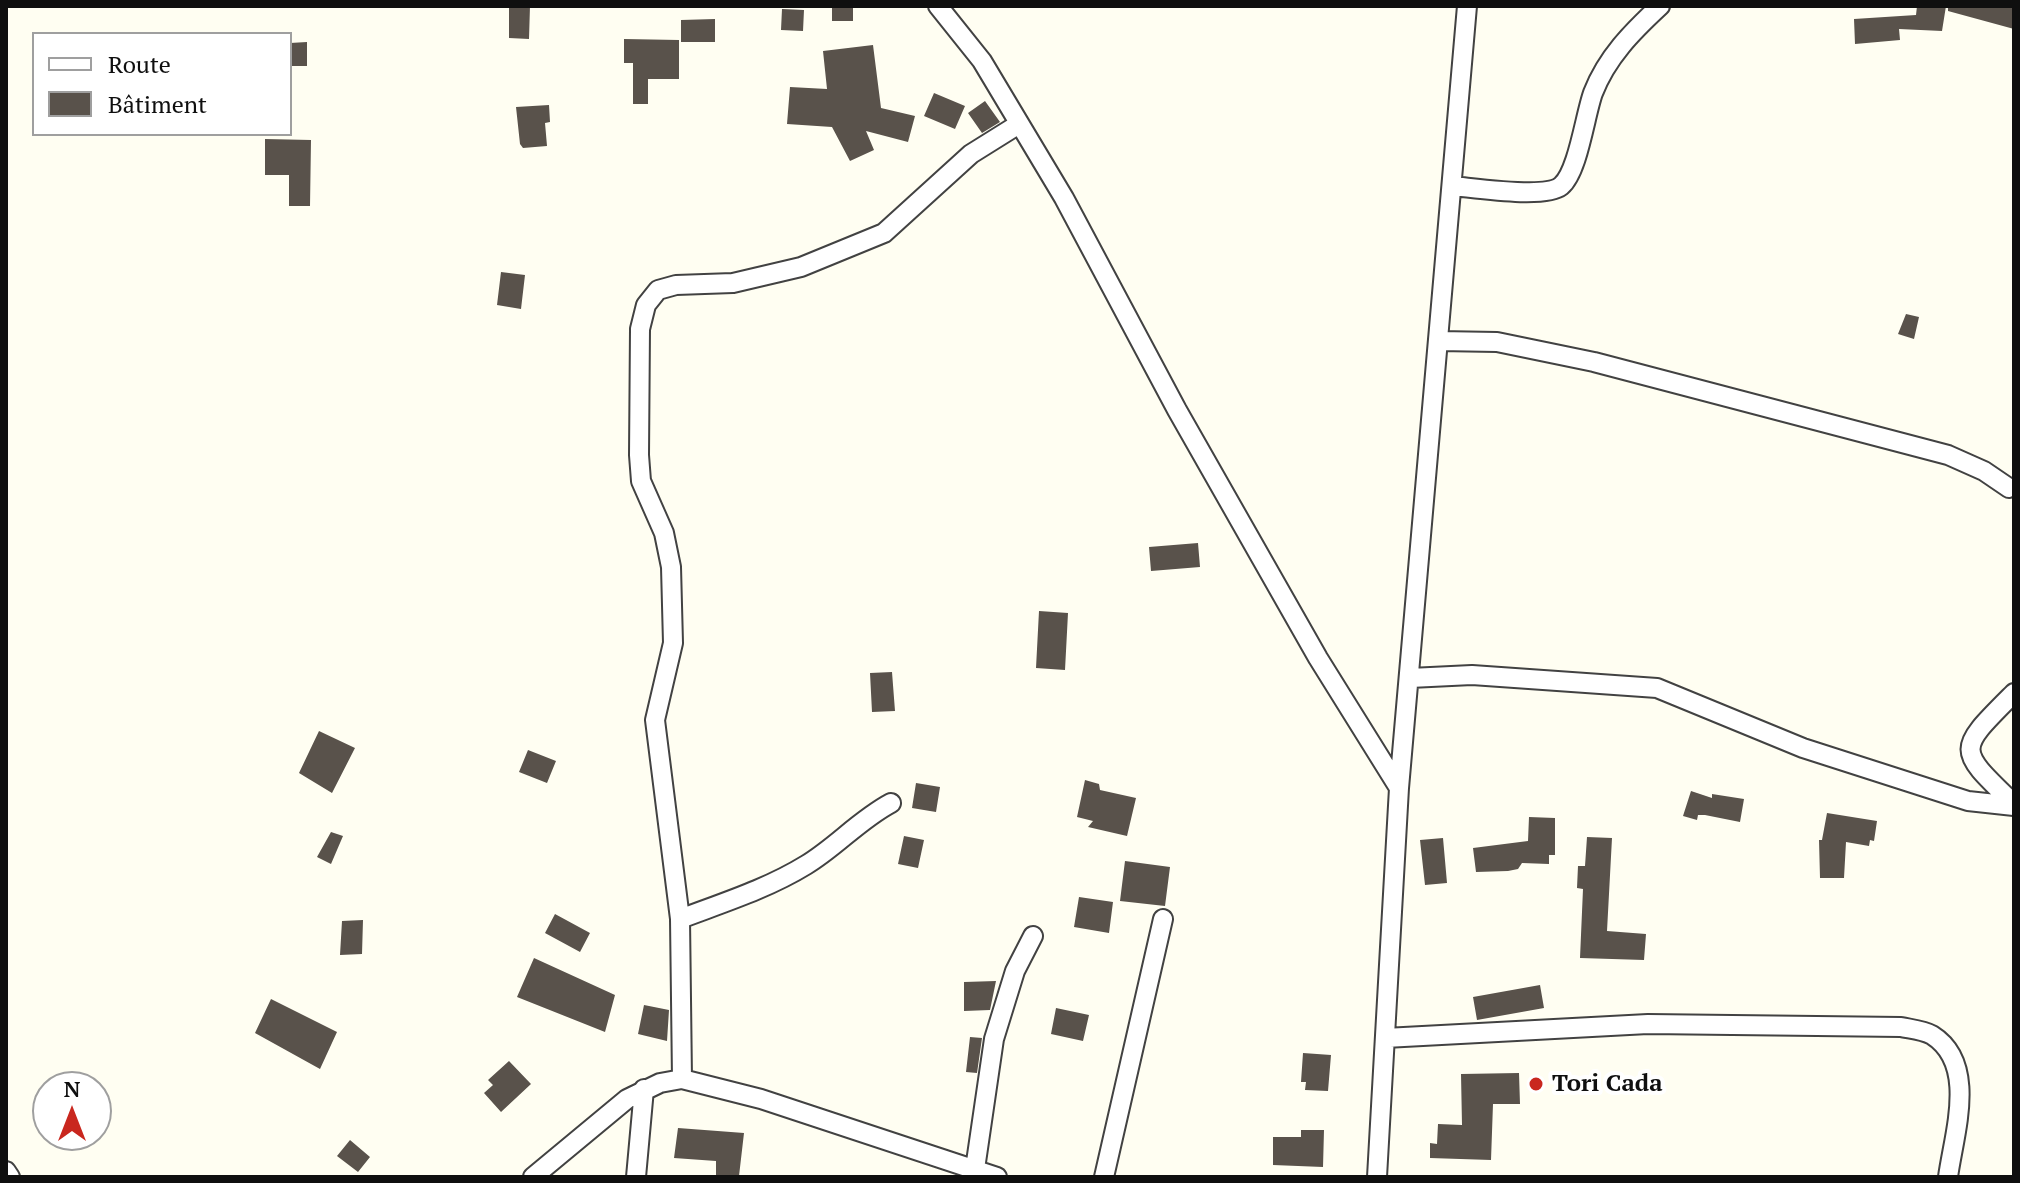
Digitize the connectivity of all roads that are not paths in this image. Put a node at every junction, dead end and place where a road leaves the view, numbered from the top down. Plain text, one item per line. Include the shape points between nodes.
1 (938, 6) edge
2 (1467, 6) edge
3 (1660, 6) edge
4 (1019, 124) junction
5 (1452, 186) junction
6 (1439, 341) junction
7 (2009, 488) dead end
8 (1410, 678) junction
9 (2014, 693) edge
10 (1399, 788) junction
11 (891, 803) dead end
12 (2014, 805) edge
13 (680, 919) junction
14 (1163, 919) dead end
15 (1033, 936) dead end
16 (1385, 1038) junction
17 (682, 1079) junction
18 (644, 1089) junction
19 (975, 1169) junction
20 (6, 1171) edge
21 (10, 1177) edge
22 (533, 1177) edge
23 (636, 1177) edge
24 (997, 1177) edge
25 (1104, 1177) edge
26 (1377, 1177) edge
27 (1948, 1177) edge

1 - 4 street via 982,61
2 - 5 street
3 - 5 street via 1608,63 1561,186 1546,192
4 - 10 street via 1318,658
4 - 13 street via 971,154 884,233 801,267 733,283 658,290 646,305 640,329 639,455 641,481 664,533 671,567 672,652 655,720
5 - 6 street
6 - 7 street via 1497,342 1594,362 1948,455
6 - 8 street
8 - 10 street
8 - 12 street via 1472,675 1657,688 1803,748 1968,801
9 - 12 street via 1969,750 1971,762
10 - 16 street
11 - 13 street via 807,864
13 - 17 street
14 - 25 street
15 - 19 street via 1015,971 994,1039
16 - 26 street
16 - 27 street via 1648,1024 1901,1027 1930,1034 1951,1053 1960,1087
17 - 18 street
17 - 19 street via 761,1099
18 - 22 street
18 - 23 street
19 - 24 street
20 - 21 street

